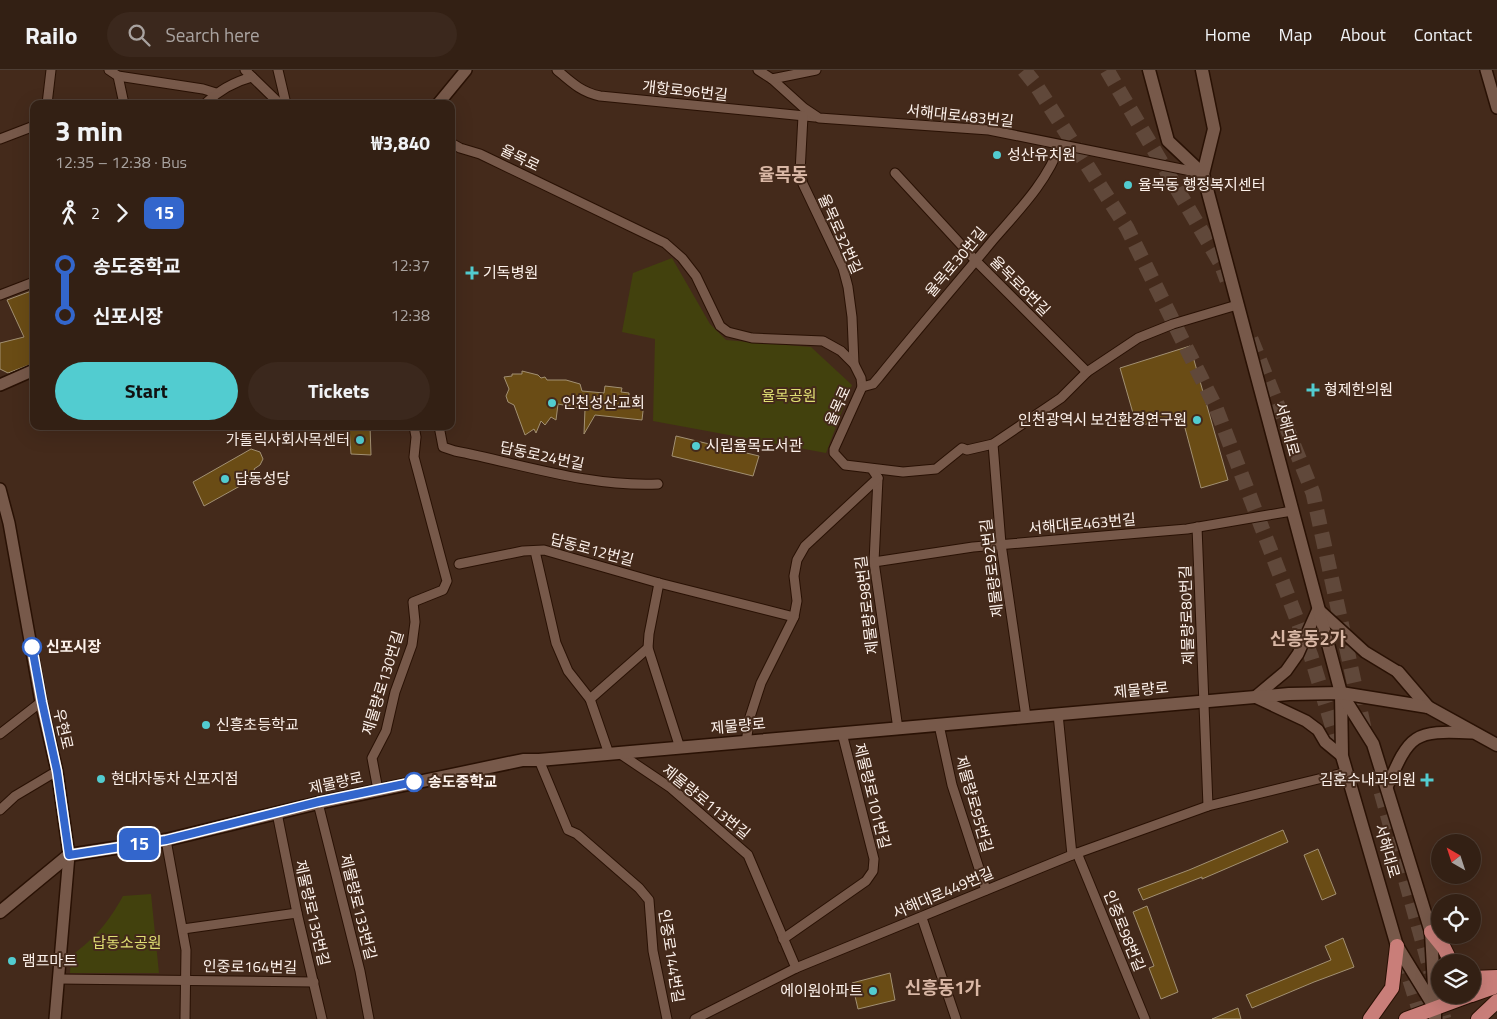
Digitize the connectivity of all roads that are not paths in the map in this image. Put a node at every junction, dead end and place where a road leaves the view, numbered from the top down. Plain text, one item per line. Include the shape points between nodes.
1 (51, 70) edge
2 (109, 70) edge
3 (245, 70) edge
4 (278, 70) edge
5 (466, 70) edge
6 (557, 70) edge
7 (758, 70) edge
8 (816, 70) edge
9 (1149, 70) edge
10 (1202, 70) edge
11 (1486, 70) edge
12 (118, 76) junction
13 (252, 77) junction
14 (772, 78) junction
15 (216, 93) junction
16 (47, 100) edge
17 (123, 100) edge
18 (209, 100) edge
19 (277, 100) edge
20 (280, 100) edge
21 (441, 100) edge
22 (1497, 108) edge
23 (803, 116) junction
24 (819, 118) junction
25 (30, 128) edge
26 (0, 139) edge
27 (1060, 144) junction
28 (455, 145) edge
29 (895, 173) dead end
30 (1203, 174) junction
31 (976, 261) junction
32 (30, 284) edge
33 (0, 295) edge
34 (1237, 305) junction
35 (854, 364) junction
36 (30, 372) edge
37 (1087, 372) junction
38 (0, 385) edge
39 (862, 387) junction
40 (415, 430) edge
41 (441, 430) edge
42 (993, 444) junction
43 (872, 468) junction
44 (878, 478) junction
45 (658, 484) dead end
46 (0, 489) edge
47 (1292, 511) junction
48 (1197, 527) junction
49 (1001, 544) junction
50 (535, 551) junction
51 (874, 562) junction
52 (459, 564) dead end
53 (659, 583) junction
54 (1318, 609) junction
55 (794, 617) junction
56 (648, 648) junction
57 (1398, 672) joint
58 (1341, 693) junction
59 (1255, 697) junction
60 (590, 699) junction
61 (1204, 701) junction
62 (42, 702) junction
63 (1428, 707) junction
64 (1058, 714) junction
65 (1026, 717) junction
66 (939, 725) junction
67 (898, 728) junction
68 (1472, 733) junction
69 (0, 734) edge
70 (842, 734) junction
71 (746, 742) junction
72 (1496, 743) edge
73 (680, 748) junction
74 (614, 754) junction
75 (1342, 756) junction
76 (538, 760) junction
77 (57, 771) junction
78 (1346, 772) junction
79 (1387, 788) junction
80 (378, 790) junction
81 (318, 802) junction
82 (1208, 806) junction
83 (0, 810) edge
84 (277, 813) junction
85 (166, 840) junction
86 (1074, 854) junction
87 (69, 855) junction
88 (986, 890) junction
89 (0, 912) edge
90 (297, 914) junction
91 (922, 918) junction
92 (183, 929) junction
93 (1431, 932) edge
94 (783, 939) junction
95 (1432, 944) edge
96 (1397, 946) junction
97 (796, 968) junction
98 (1497, 977) edge
99 (58, 978) junction
100 (1481, 978) edge
101 (185, 980) junction
102 (314, 982) junction
103 (1497, 986) edge
104 (1481, 992) edge
105 (1497, 1001) edge
106 (1456, 1004) edge
107 (1437, 1015) edge
108 (55, 1019) edge
109 (185, 1019) edge
110 (322, 1019) edge
111 (369, 1019) edge
112 (667, 1019) edge
113 (695, 1019) edge
114 (956, 1019) edge
115 (1146, 1019) edge
116 (1370, 1019) edge
117 (1406, 1019) edge
118 (1478, 1019) edge

1 - 16 street
2 - 12 street
3 - 13 street
4 - 20 street
5 - 21 street
6 - 23 street, 개항로96번길 via 577,88 600,96
7 - 14 street
8 - 14 street
9 - 30 main road via 1168,141
10 - 30 main road, 서해대로 via 1214,129
11 - 22 street
12 - 15 street
12 - 17 street
13 - 15 street
13 - 19 street
14 - 24 street
15 - 18 street
23 - 24 street, 개항로96번길
23 - 35 street, 율목로32번길 via 800,172 843,268 852,317
24 - 27 street, 서해대로483번길 via 989,130
25 - 26 street
27 - 30 street, 서해대로483번길
27 - 31 street, 율목로30번길 via 1043,179
28 - 35 street, 율목로 via 480,154 665,243 696,276 720,326 728,332 752,338 823,341 841,351
29 - 31 street, 율목로8번길
30 - 34 main road, 서해대로
31 - 37 street, 율목로8번길
31 - 39 street, 율목로30번길 via 879,378
32 - 33 street
34 - 37 street, 율목로 via 1152,330
34 - 47 main road, 서해대로
35 - 39 street, 율목로
36 - 38 street
37 - 42 street, 율목로 via 1061,398
39 - 43 street, 율목로 via 834,453 845,465
40 - 80 street, 제물량로130번길 via 414,457 447,581 443,590 413,602 412,645 395,692 386,731 372,758
41 - 45 street, 답동로24번길 via 443,447 455,452 565,476 628,485
42 - 43 street, 율목로 via 967,450 962,448 936,469 903,472
42 - 49 street, 제물량로92번길
43 - 44 street
44 - 51 street, 제물량로98번길
44 - 55 street via 805,546 797,560 794,576 797,601
46 - 62 street, 우현로 via 10,523
47 - 48 street, 서해대로463번길
47 - 54 main road, 서해대로
48 - 49 street, 서해대로463번길
48 - 61 street, 제물량로80번길
49 - 51 street, 서해대로463번길
49 - 65 street, 제물량로92번길
50 - 52 street, 답동로12번길
50 - 53 street, 답동로12번길 via 544,550
50 - 60 street via 556,644 568,671
51 - 67 street, 제물량로98번길
53 - 55 street, 답동로12번길
53 - 56 street
54 - 57 street via 1365,652
54 - 58 main road, 서해대로
54 - 59 street via 1298,654 1286,671
55 - 71 street via 761,683
56 - 60 street
56 - 73 street
57 - 63 main road
58 - 59 main road, 제물량로
58 - 63 main road, 제물량로
58 - 75 main road, 서해대로
58 - 79 main road, 서해대로 via 1374,744
59 - 61 main road, 제물량로
59 - 75 street via 1306,720
60 - 74 street
61 - 64 main road, 제물량로
61 - 82 street
62 - 69 street
62 - 77 street, 우현로
63 - 68 main road, 제물량로
64 - 65 main road, 제물량로
64 - 86 street, 인중로98번길
65 - 66 main road, 제물량로
66 - 67 main road, 제물량로
66 - 88 street, 제물량로95번길 via 952,785
67 - 70 main road, 제물량로
68 - 72 main road, 제물량로
68 - 79 street via 1424,735 1411,741 1402,752
70 - 71 main road, 제물량로
70 - 94 street, 제물량로101번길 via 874,859 873,871 866,881
71 - 73 main road, 제물량로
73 - 74 main road, 제물량로
74 - 76 main road, 제물량로
74 - 94 street, 제물량로113번길 via 670,788 748,855
75 - 78 main road, 서해대로
76 - 80 main road, 제물량로 via 523,760
76 - 112 street, 인중로144번길 via 568,830 577,834 649,900 654,951
77 - 83 street via 15,796
77 - 87 street, 우현로
78 - 82 street, 서해대로449번길
78 - 96 main road, 서해대로
79 - 93 main road, 서해대로
80 - 81 main road, 제물량로
81 - 84 main road, 제물량로
81 - 111 street, 제물량로133번길
82 - 86 street, 서해대로449번길
84 - 85 main road, 제물량로
84 - 90 street, 제물량로135번길
85 - 87 main road, 제물량로
85 - 92 street, 인중로164번길
86 - 88 street, 서해대로449번길
86 - 115 street, 인중로98번길
87 - 89 main road
87 - 99 street, 우현로
88 - 91 street, 서해대로449번길
90 - 92 street
90 - 102 street, 제물량로135번길
91 - 97 street, 서해대로449번길
91 - 114 street
92 - 101 street, 인중로164번길
94 - 97 street, 제물량로113번길
95 - 107 main road, 서해대로
96 - 107 main road, 서해대로
96 - 116 main road via 1392,988
97 - 113 street, 서해대로449번길
98 - 100 main road
99 - 101 street
99 - 108 street, 우현로
101 - 102 street, 인중로164번길
101 - 109 street, 인중로164번길
102 - 110 street, 제물량로135번길
103 - 104 main road
105 - 118 main road
106 - 107 main road
107 - 117 main road

